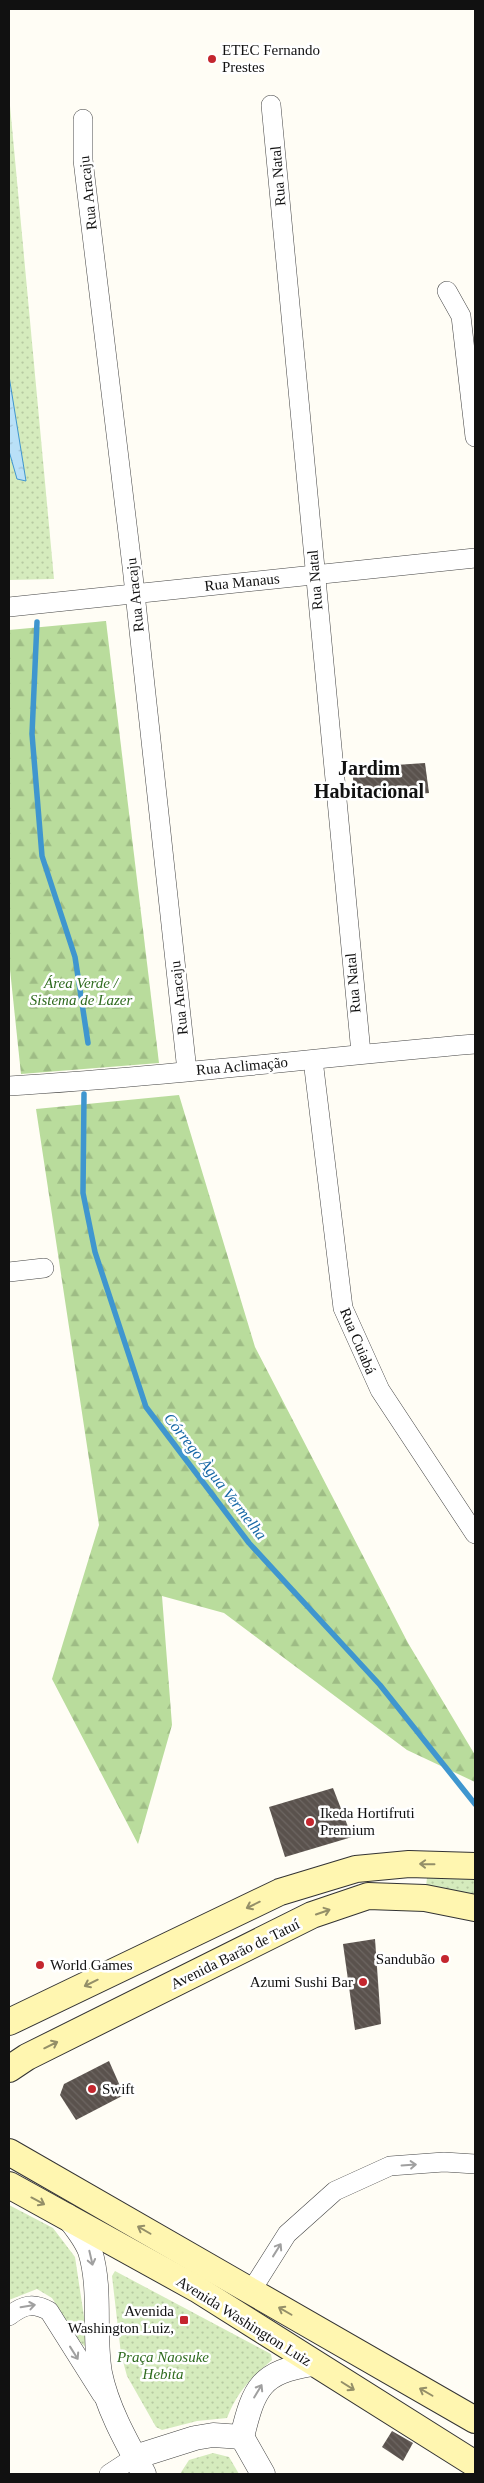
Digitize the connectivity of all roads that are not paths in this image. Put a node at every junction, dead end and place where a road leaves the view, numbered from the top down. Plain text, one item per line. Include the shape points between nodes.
1 (271, 105) dead end
2 (82, 119) dead end
3 (448, 290) dead end
4 (475, 437) edge
5 (475, 558) edge
6 (315, 575) junction
7 (134, 594) junction
8 (9, 607) edge
9 (475, 1044) edge
10 (361, 1053) junction
11 (312, 1060) junction
12 (187, 1071) junction
13 (9, 1086) edge
14 (44, 1268) dead end
15 (9, 1272) edge
16 (475, 1534) edge
17 (475, 1866) edge
18 (475, 1908) edge
19 (12, 2018) edge
20 (9, 2068) edge
21 (9, 2152) edge
22 (475, 2164) edge
23 (9, 2185) edge
24 (67, 2216) junction
25 (251, 2291) junction
26 (9, 2316) edge
27 (313, 2364) junction
28 (112, 2410) junction
29 (473, 2417) edge
30 (242, 2437) junction
31 (140, 2466) edge
32 (473, 2467) edge
33 (109, 2474) edge
34 (262, 2474) edge

1 - 6 street, Rua Natal
2 - 7 street, Rua Aracaju via 83,160
3 - 4 street via 461,316
5 - 6 street, Rua Manaus
6 - 7 street, Rua Manaus
6 - 10 street, Rua Natal
7 - 8 street, Rua Manaus
7 - 12 street, Rua Aracaju
9 - 10 street, Rua Aclimação
10 - 11 street, Rua Aclimação
11 - 12 street, Rua Aclimação
11 - 16 street, Rua Cuiabá via 343,1308 380,1390
12 - 13 street, Rua Aclimação via 114,1080
14 - 15 street
17 -> 19 main road via 409,1864 356,1869 280,1892
20 -> 18 main road, Avenida Barão de Tatuí via 312,1915 358,1899 368,1896 425,1898
25 -> 21 main road, Avenida Washington Luiz
25 -> 22 street via 287,2234 335,2191 390,2166 444,2162
23 -> 24 main road, Avenida Washington Luiz
24 - 27 main road, Avenida Washington Luiz via 197,2290
24 -> 28 street via 90,2250 100,2372
29 -> 25 main road, Avenida Washington Luiz
26 -> 28 street via 30,2305 49,2311
30 -> 27 street via 254,2398 266,2380 285,2369
27 -> 32 main road, Avenida Washington Luiz
28 - 31 street
30 - 31 street via 212,2435 195,2438
30 - 34 street
31 - 33 street

